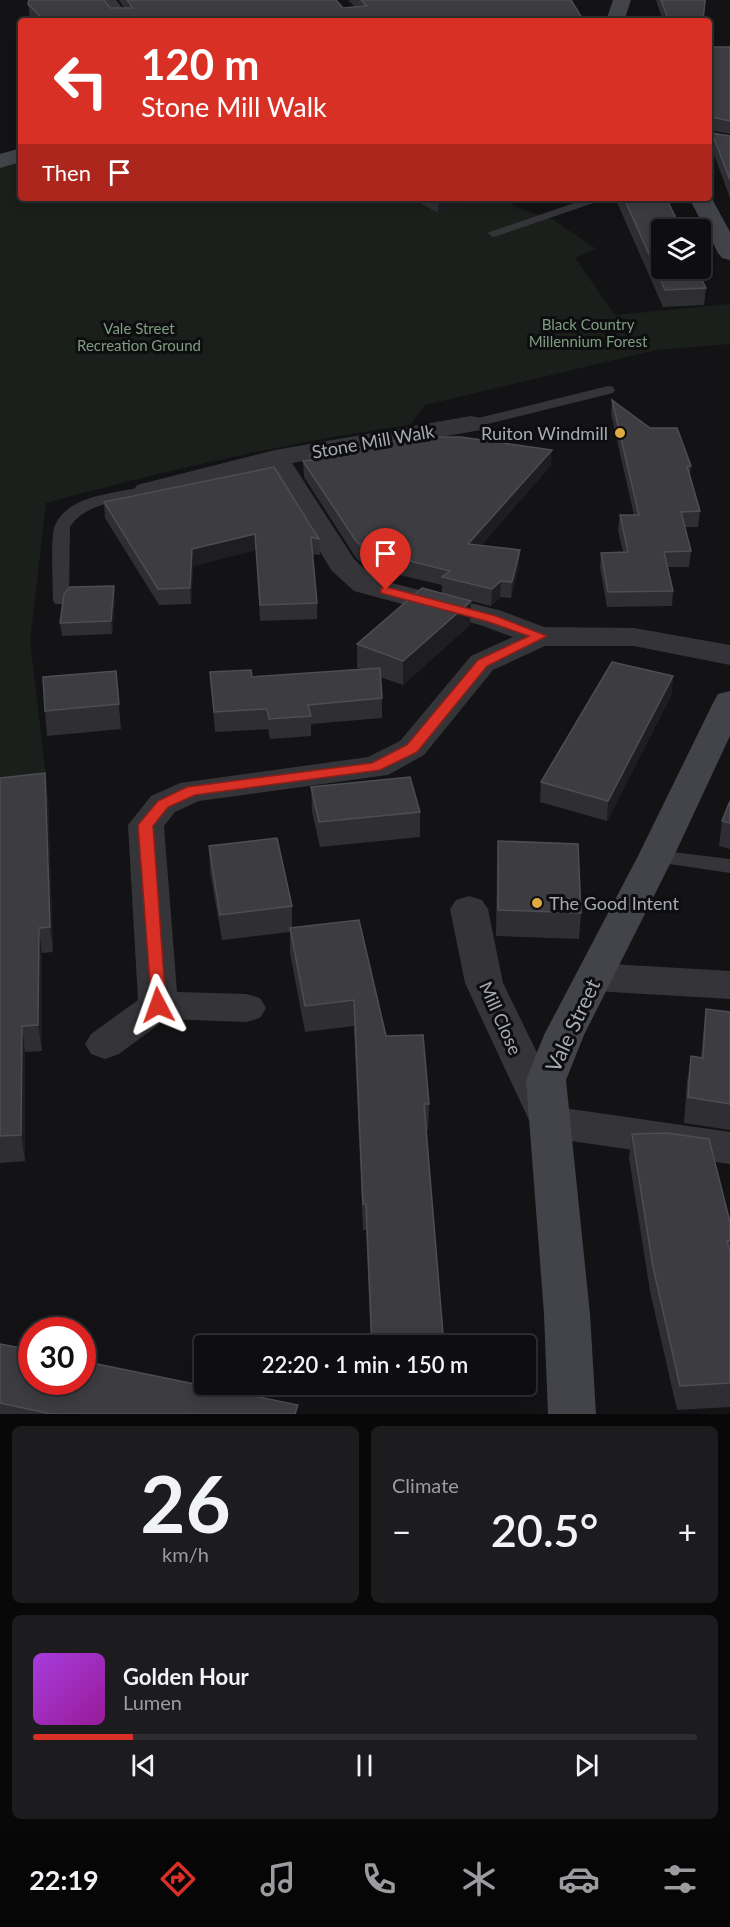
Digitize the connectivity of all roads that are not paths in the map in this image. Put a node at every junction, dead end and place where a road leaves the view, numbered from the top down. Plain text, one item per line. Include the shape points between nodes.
1 (106, 0) edge
2 (622, 0) edge
3 (121, 18) edge
4 (616, 18) edge
5 (18, 156) edge
6 (0, 160) edge
7 (593, 201) edge
8 (702, 201) edge
9 (493, 233) dead end
10 (730, 254) edge
11 (608, 390) dead end
12 (471, 424) joint
13 (275, 458) junction
14 (147, 491) joint
15 (61, 600) edge
16 (540, 636) junction
17 (730, 655) edge
18 (730, 701) edge
19 (656, 856) junction
20 (730, 866) edge
21 (469, 909) dead end
22 (594, 977) junction
23 (730, 985) edge
24 (158, 1005) junction
25 (246, 1008) dead end
26 (105, 1044) dead end
27 (550, 1122) junction
28 (730, 1148) edge
29 (572, 1414) edge

1 - 3 street
2 - 4 street
5 - 6 street
7 - 9 lane
8 - 10 street
11 - 12 lane
12 - 13 street, Stone Mill Walk
13 - 14 street, Stone Mill Walk
13 - 16 street via 343,565 365,585 491,618
14 - 15 lane via 82,508 67,517 62,527
16 - 17 street via 634,637
16 - 24 street via 482,663 412,748 375,767 192,791 163,804 146,825
18 - 19 street, Vale Street
19 - 20 lane
19 - 22 street, Vale Street
21 - 27 street, Mill Close via 484,983
22 - 23 street
22 - 27 street, Vale Street via 546,1080
24 - 25 street
24 - 26 street
27 - 28 street
27 - 29 street, Vale Street

